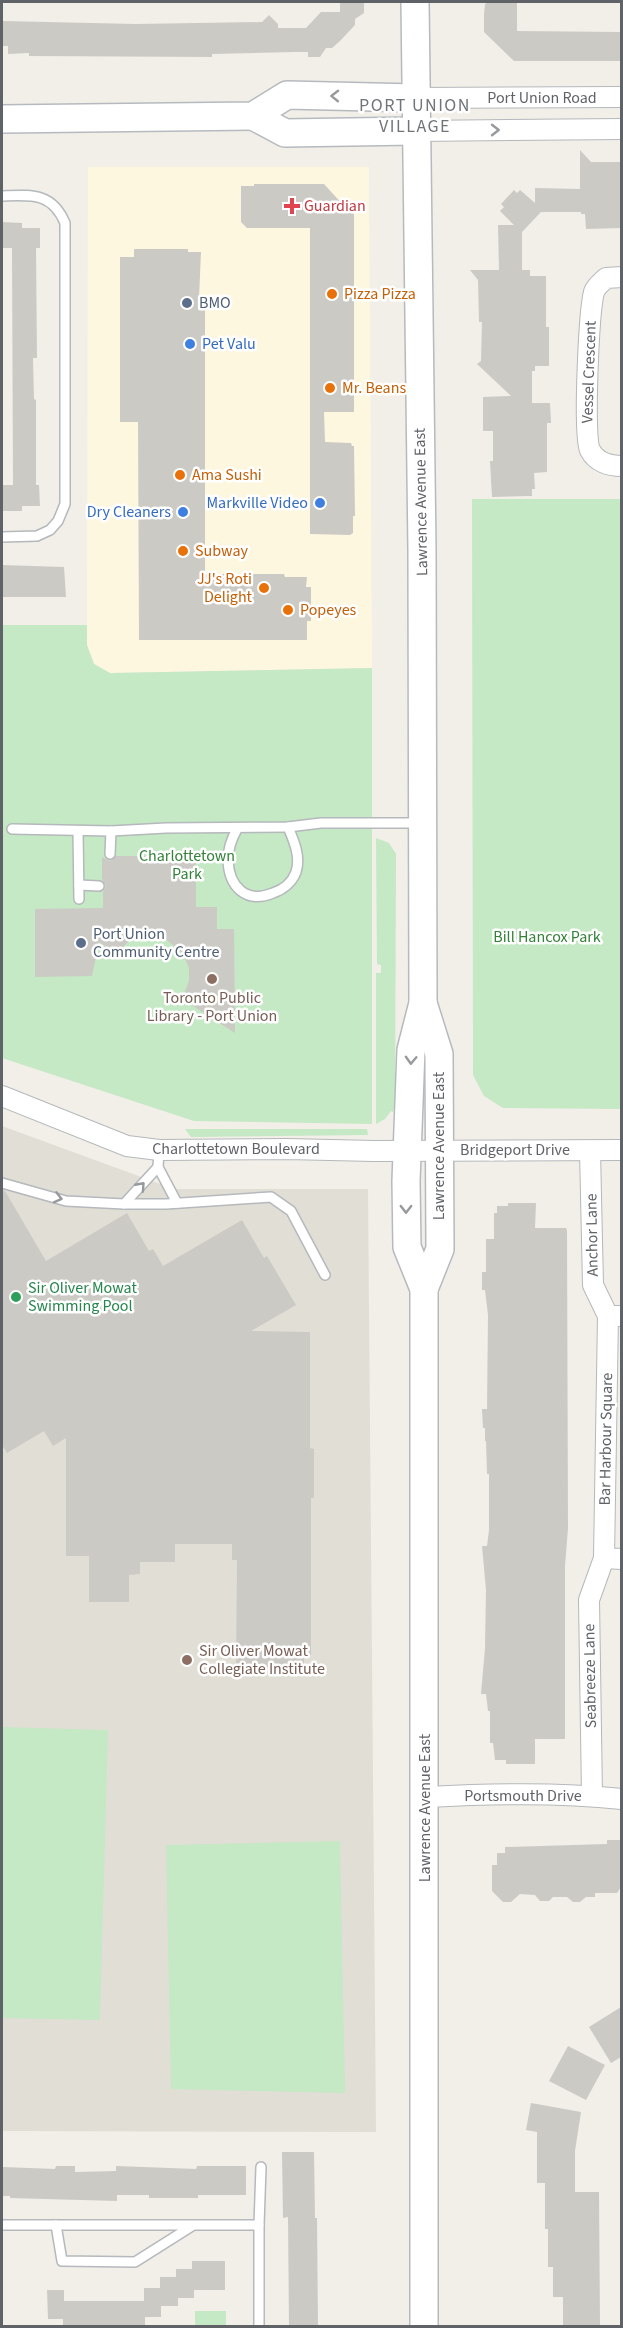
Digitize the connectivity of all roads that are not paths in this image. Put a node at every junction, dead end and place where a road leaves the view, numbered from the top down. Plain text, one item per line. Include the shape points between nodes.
1 (415, 2) edge
2 (415, 98) junction
3 (621, 98) edge
4 (253, 116) junction
5 (2, 119) edge
6 (621, 129) edge
7 (415, 131) junction
8 (2, 196) edge
9 (621, 277) edge
10 (621, 465) edge
11 (2, 537) edge
12 (422, 823) junction
13 (288, 827) junction
14 (12, 829) dead end
15 (237, 829) junction
16 (78, 831) junction
17 (111, 831) junction
18 (110, 854) dead end
19 (79, 885) junction
20 (99, 886) dead end
21 (79, 899) dead end
22 (423, 1003) junction
23 (2, 1096) edge
24 (439, 1149) junction
25 (621, 1150) edge
26 (408, 1151) junction
27 (590, 1151) junction
28 (158, 1159) junction
29 (2, 1183) edge
30 (177, 1203) junction
31 (124, 1204) junction
32 (325, 1275) dead end
33 (424, 1289) junction
34 (615, 1316) edge
35 (613, 1558) edge
36 (592, 1796) junction
37 (425, 1797) junction
38 (621, 1799) edge
39 (261, 2167) dead end
40 (2, 2225) edge
41 (56, 2225) junction
42 (193, 2225) junction
43 (259, 2225) junction
44 (259, 2326) edge
45 (424, 2326) edge

1 - 2 main road, Lawrence Avenue East
2 - 3 street, Port Union Road
2 -> 4 main road, Port Union Road via 287,95
2 - 7 main road, Lawrence Avenue East
4 - 5 main road, Port Union Road
4 - 7 main road, Port Union Road via 285,133
7 -> 6 street, Port Union Road
7 - 12 main road, Lawrence Avenue East
8 - 11 lane via 33,195 45,199 55,206 65,223 66,440 65,504 58,521 37,536
9 - 10 street, Vessel Crescent via 606,278 595,289 586,422 594,456 606,464
12 - 13 lane via 321,823
12 - 22 main road, Lawrence Avenue East
13 - 15 lane
13 - 15 lane via 298,859 296,873 284,889 250,897 230,877 228,858
14 - 16 lane
15 - 17 lane
16 - 17 lane
16 - 19 lane
17 - 18 lane
19 - 20 lane
19 - 21 lane
22 - 24 main road, Lawrence Avenue East via 439,1054
22 -> 26 main road, Lawrence Avenue East via 411,1050
23 - 28 street, Charlottetown Boulevard
24 - 26 street, Bridgeport Drive
24 - 27 street, Bridgeport Drive
24 - 33 main road, Lawrence Avenue East via 440,1249
25 - 27 street, Bridgeport Drive
26 - 28 street, Charlottetown Boulevard via 286,1149
26 -> 33 main road, Lawrence Avenue East via 407,1247
27 - 34 street, Anchor Lane via 593,1285
28 - 30 lane
31 -> 28 lane
29 -> 31 lane via 66,1200
30 - 31 lane
30 - 32 lane via 271,1197 291,1211
33 - 37 main road, Lawrence Avenue East
34 - 35 street, Bar Harbour Square
35 - 36 street, Seabreeze Lane via 589,1600
36 - 37 street, Portsmouth Drive
36 - 38 street, Portsmouth Drive
37 - 45 main road, Lawrence Avenue East
39 - 43 lane
40 - 41 lane
41 - 42 lane
41 - 42 lane via 62,2262 135,2262
42 - 43 lane
43 - 44 lane

